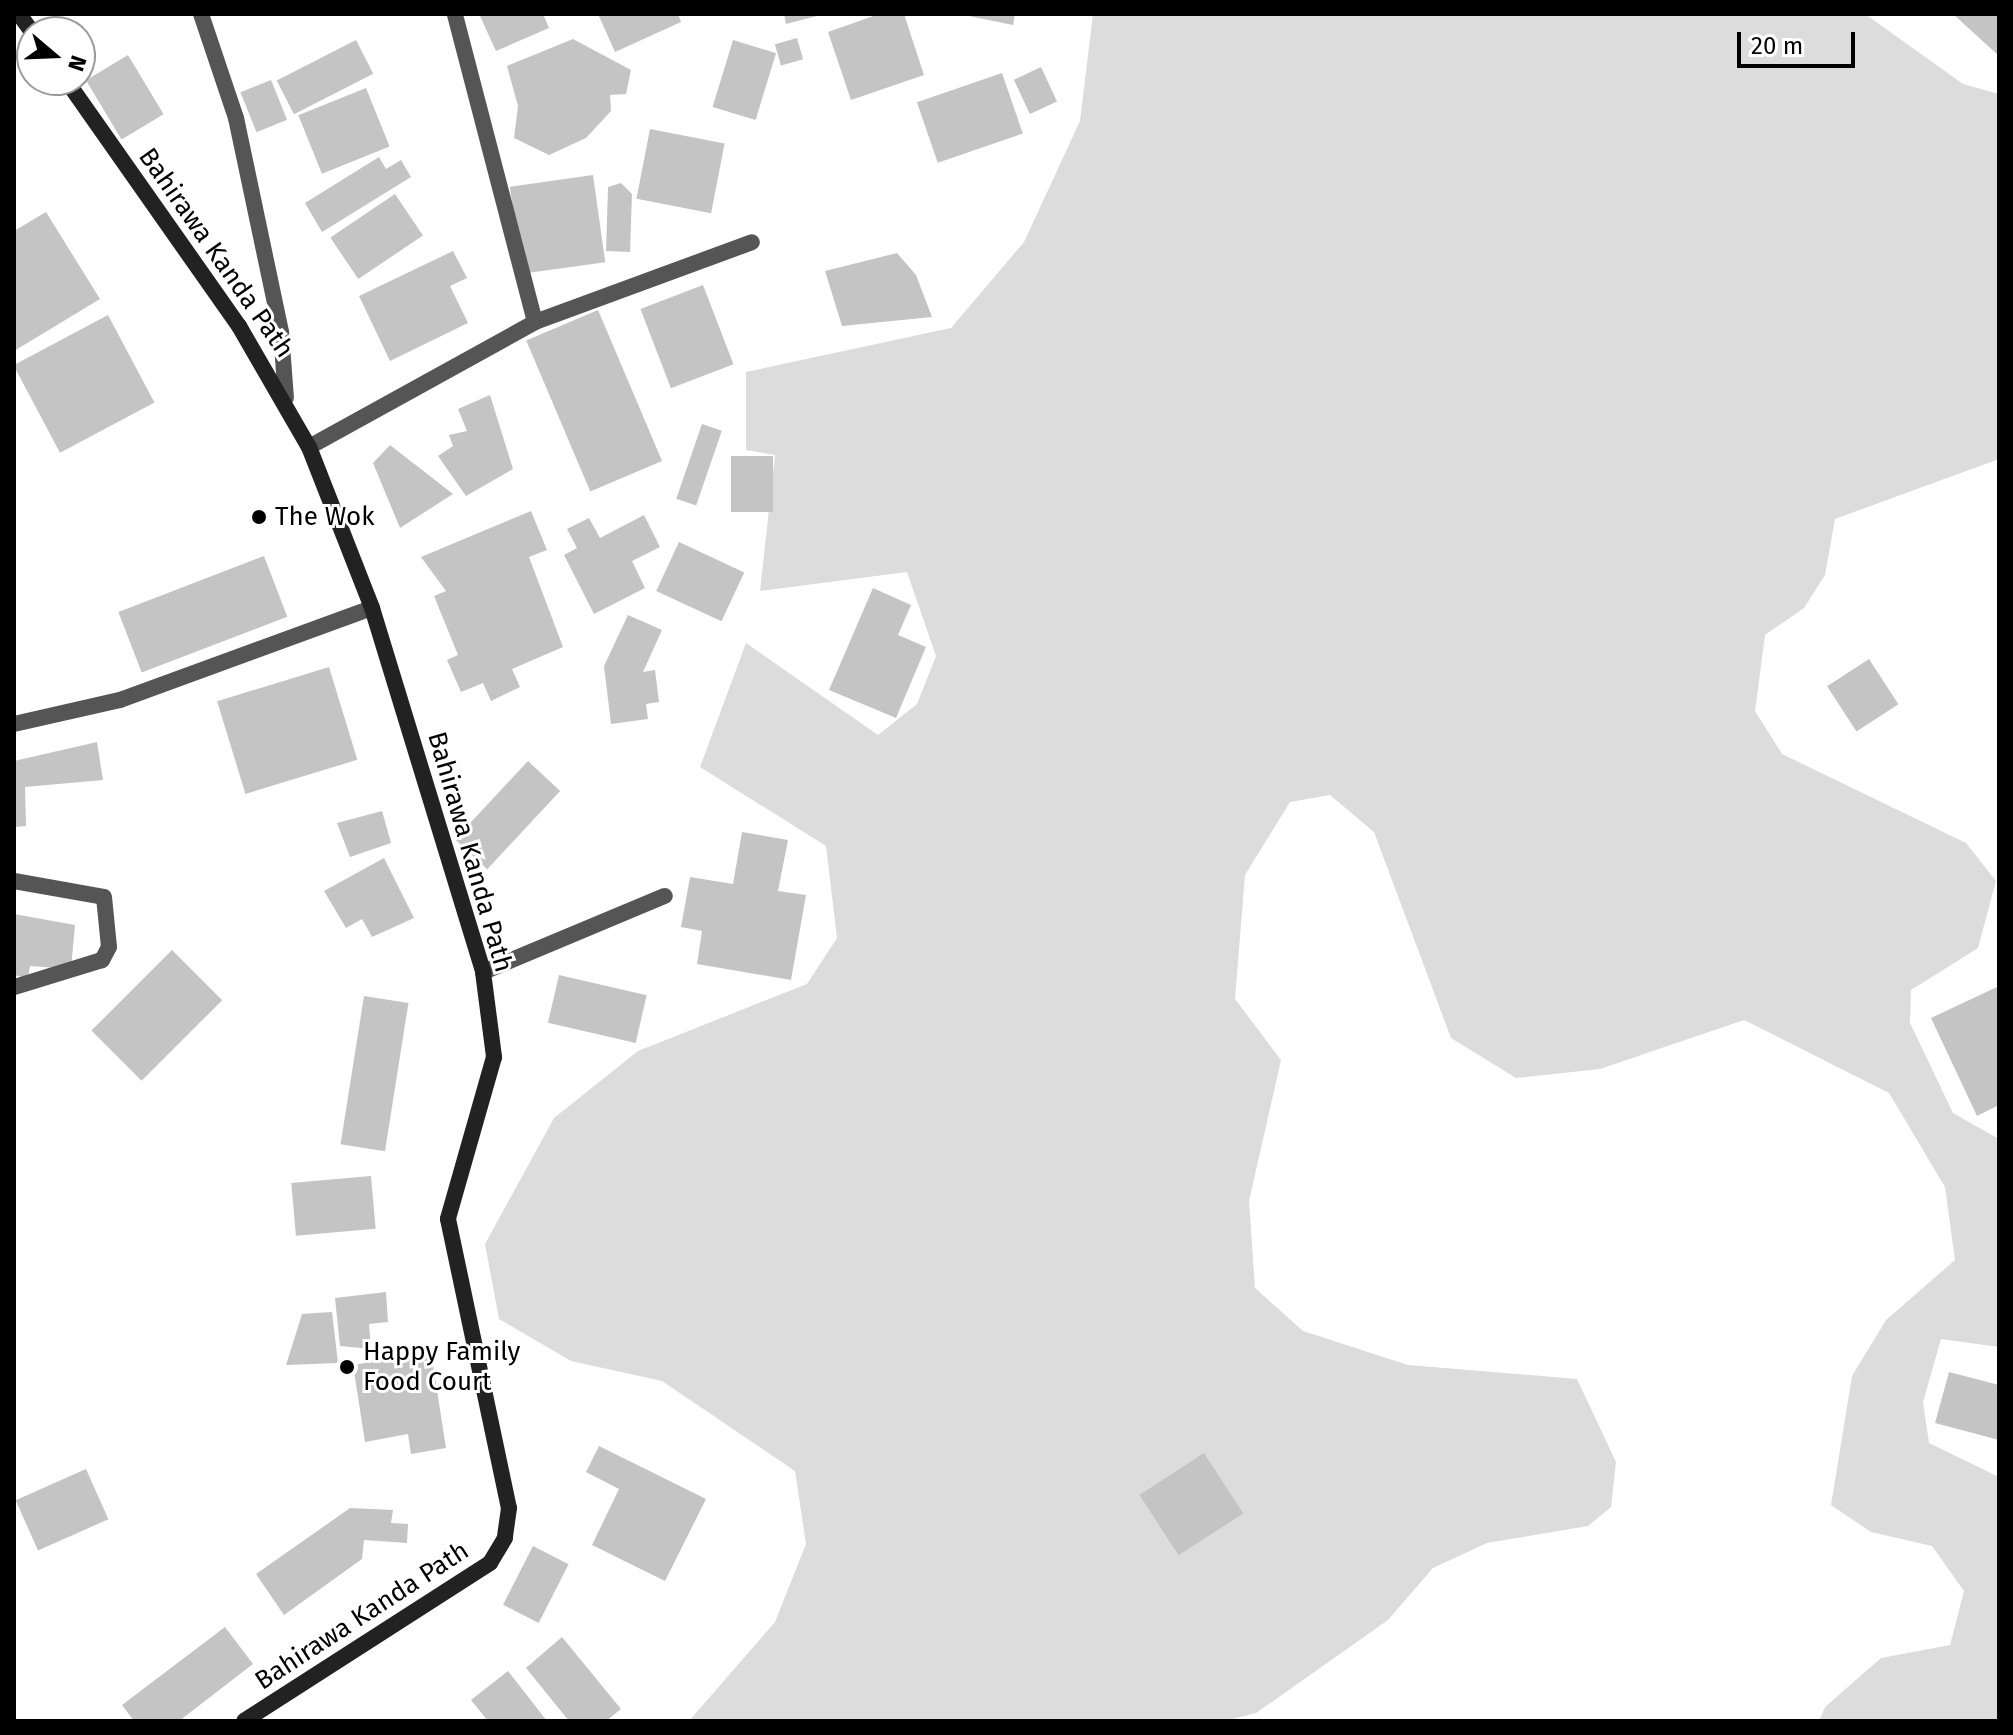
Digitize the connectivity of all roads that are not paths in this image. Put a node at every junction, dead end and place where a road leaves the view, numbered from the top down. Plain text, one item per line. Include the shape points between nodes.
1 (201, 14) edge
2 (455, 14) edge
3 (77, 96) edge
4 (752, 242) dead end
5 (535, 322) junction
6 (286, 398) junction
7 (309, 447) junction
8 (372, 608) junction
9 (14, 724) edge
10 (14, 881) edge
11 (665, 896) dead end
12 (483, 972) junction
13 (14, 987) edge
14 (244, 1721) edge

1 - 6 street via 236,118 281,332
2 - 5 street
3 - 6 street, Bahirawa Kanda Path
4 - 5 street
5 - 7 street
6 - 7 street, Bahirawa Kanda Path
7 - 8 street, Bahirawa Kanda Path
8 - 9 street via 120,700
8 - 12 street, Bahirawa Kanda Path
10 - 13 street via 104,897 109,947 102,960
11 - 12 street
12 - 14 street, Bahirawa Kanda Path via 493,1074 448,1219 509,1508 505,1538 490,1563

